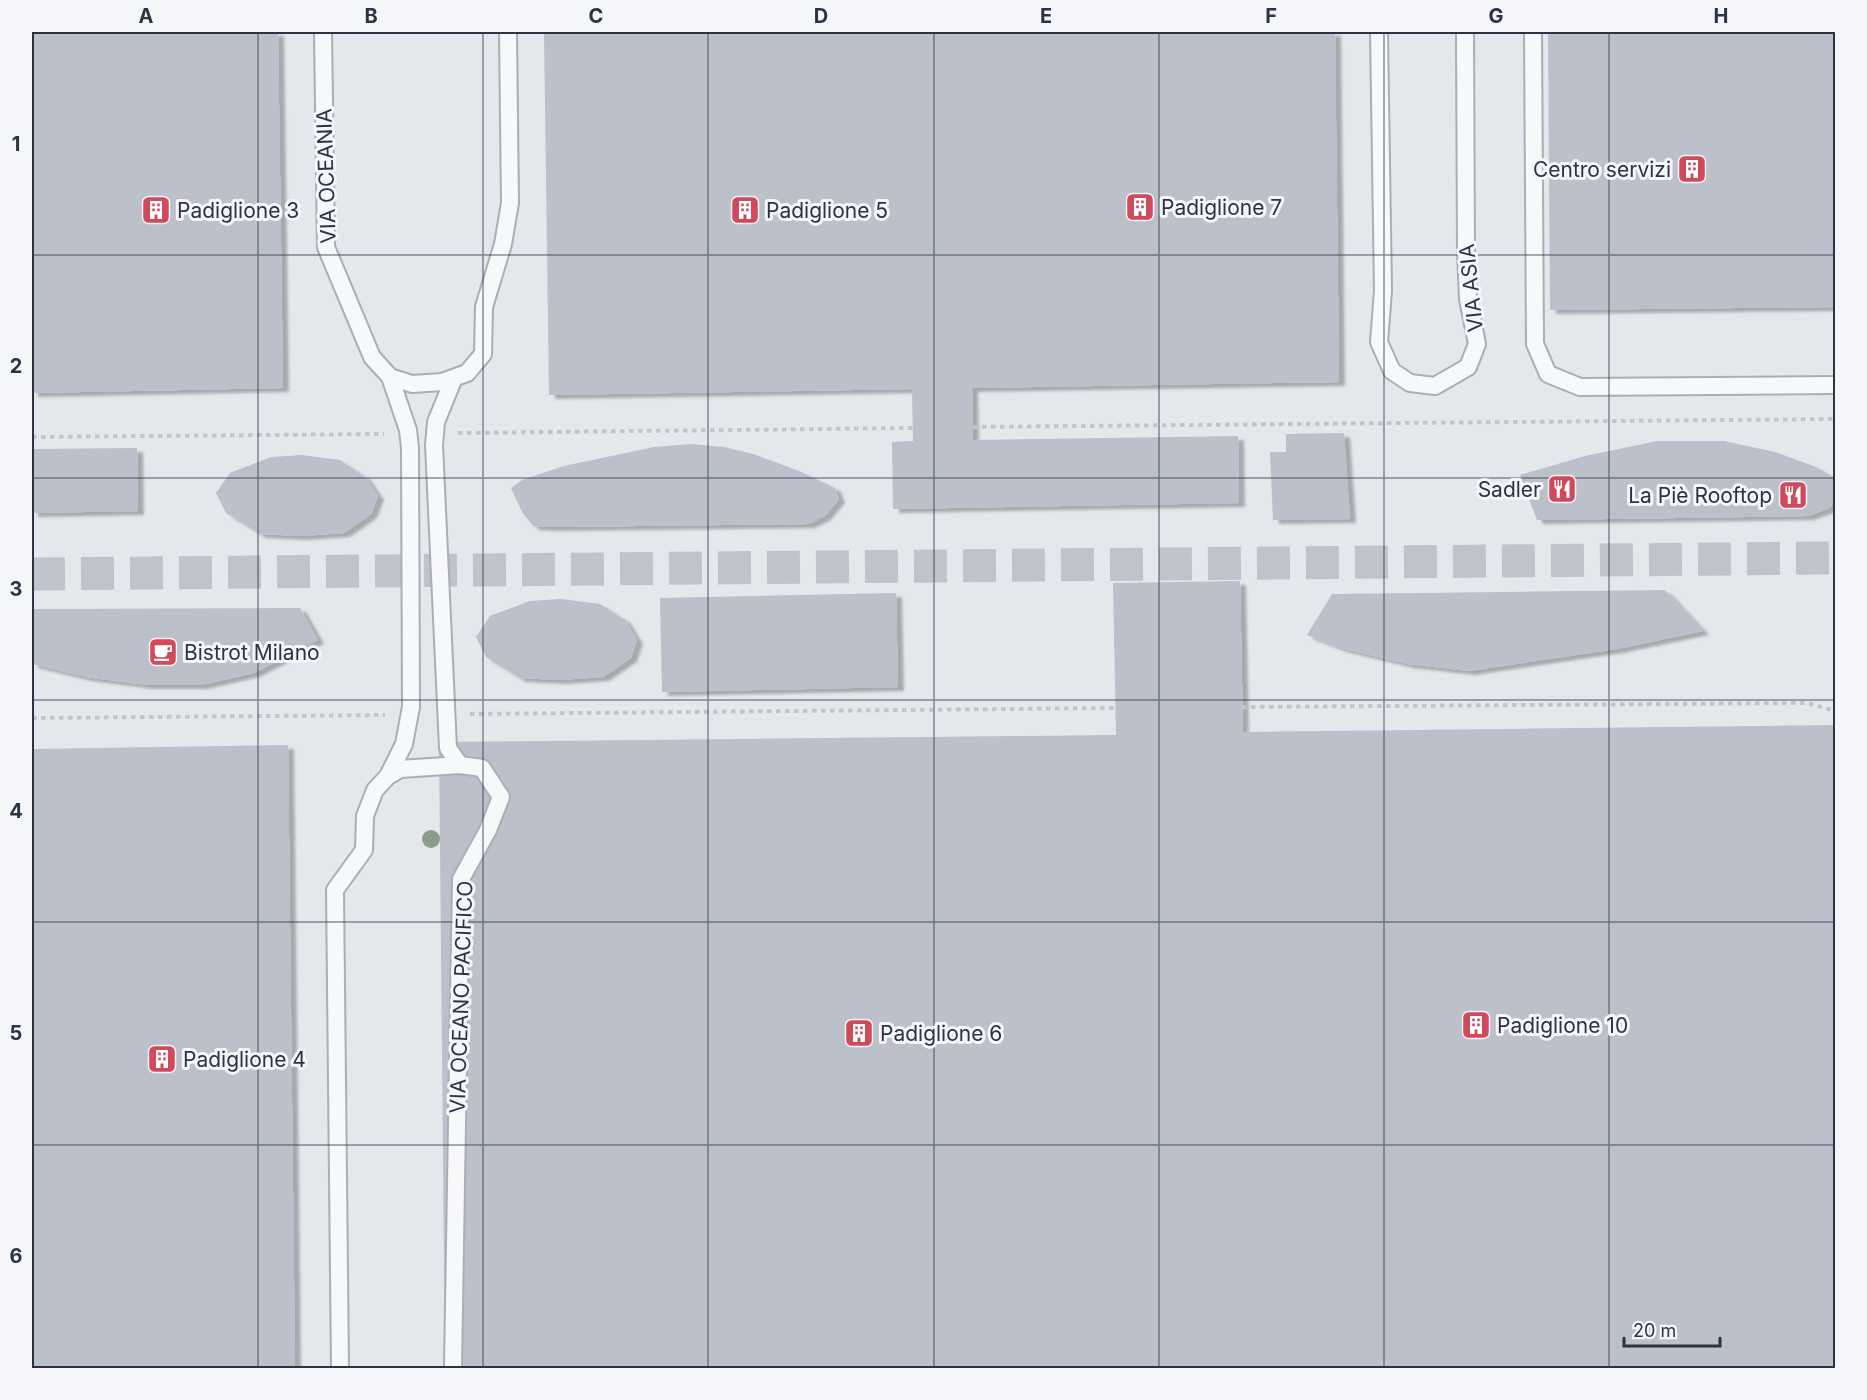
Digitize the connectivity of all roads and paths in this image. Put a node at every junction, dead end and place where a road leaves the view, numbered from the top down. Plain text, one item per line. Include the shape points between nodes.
1 (323, 32) edge
2 (508, 32) edge
3 (1379, 32) edge
4 (1465, 32) edge
5 (1533, 32) edge
6 (390, 376) junction
7 (454, 378) junction
8 (1836, 385) edge
9 (1836, 419) edge
10 (973, 427) dead end
11 (913, 428) dead end
12 (435, 433) junction
13 (409, 434) junction
14 (32, 437) edge
15 (1242, 707) dead end
16 (1115, 708) dead end
17 (1836, 711) edge
18 (410, 715) junction
19 (447, 715) junction
20 (32, 718) edge
21 (460, 765) junction
22 (388, 776) junction
23 (340, 1368) edge
24 (453, 1368) edge

1 - 6 lane, VIA OCEANIA via 326,247 372,357
2 - 7 lane via 510,203 503,244 484,307 483,354 467,373
3 - 4 lane, VIA ASIA via 1383,291 1379,342 1392,371 1410,383 1435,386 1467,367 1477,344 1468,299 1466,251
5 - 8 lane via 1535,344 1548,374 1580,387
6 - 7 lane via 412,384
6 - 13 lane
7 - 12 lane
9 - 10 path
11 - 12 path
12 - 19 lane
13 - 14 path
13 - 18 lane
15 - 17 path via 1807,704
16 - 19 path
18 - 20 path
18 - 22 lane via 405,744
19 - 21 lane via 448,748
21 - 22 lane, VIA OCEANO PACIFICO via 400,770
21 - 24 lane, VIA OCEANO PACIFICO via 482,768 501,797 488,830 460,879
22 - 23 lane via 375,790 365,816 364,850 335,890

